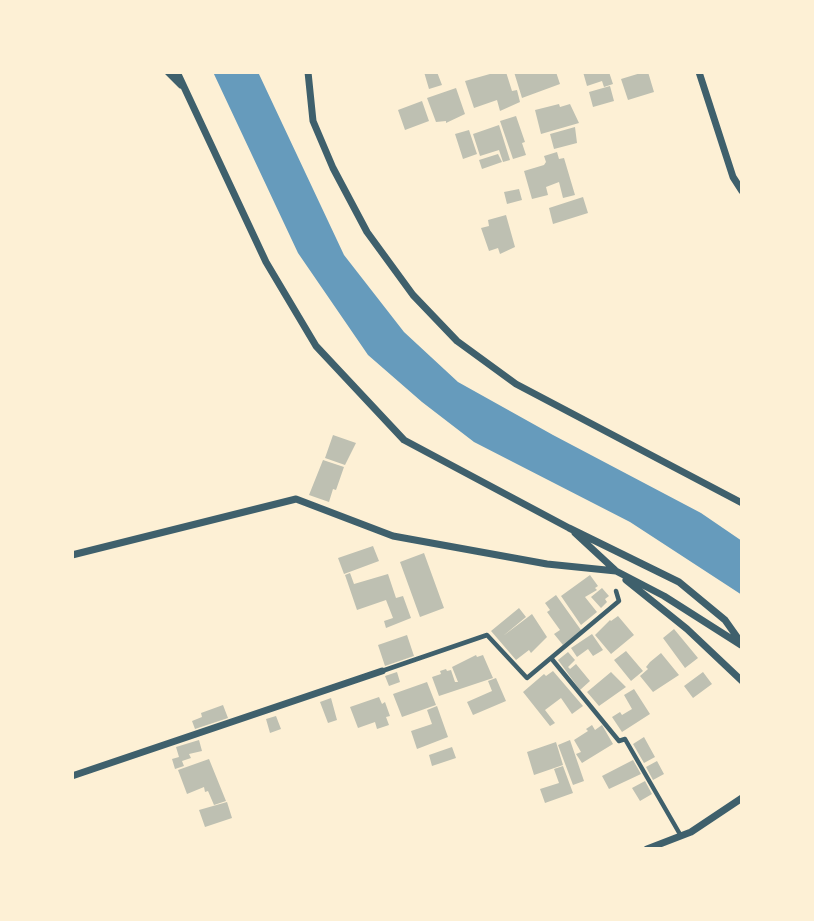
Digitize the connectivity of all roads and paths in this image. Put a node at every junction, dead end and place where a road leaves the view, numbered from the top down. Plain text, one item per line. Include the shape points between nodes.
1 (169, 72) edge
2 (177, 72) edge
3 (308, 72) edge
4 (699, 72) edge
5 (184, 88) junction
6 (742, 191) edge
7 (742, 503) edge
8 (569, 528) junction
9 (72, 555) edge
10 (616, 571) junction
11 (616, 591) dead end
12 (742, 645) edge
13 (551, 658) junction
14 (382, 671) joint
15 (742, 681) edge
16 (72, 776) edge
17 (742, 798) edge
18 (681, 836) junction
19 (648, 849) edge

1 - 5 street
2 - 5 street
3 - 7 street via 313,121 367,232 413,295 457,341 516,384
4 - 6 street via 733,177
5 - 8 street via 266,262 316,346 404,440
8 - 10 street
8 - 12 street via 679,582 725,620
9 - 10 street via 296,499 393,536 547,564
10 - 12 street
10 - 15 street
11 - 13 lane via 619,601
13 - 14 lane via 527,678 487,635
13 - 18 lane via 619,741 625,739
14 - 16 street
17 - 18 street
18 - 19 street

